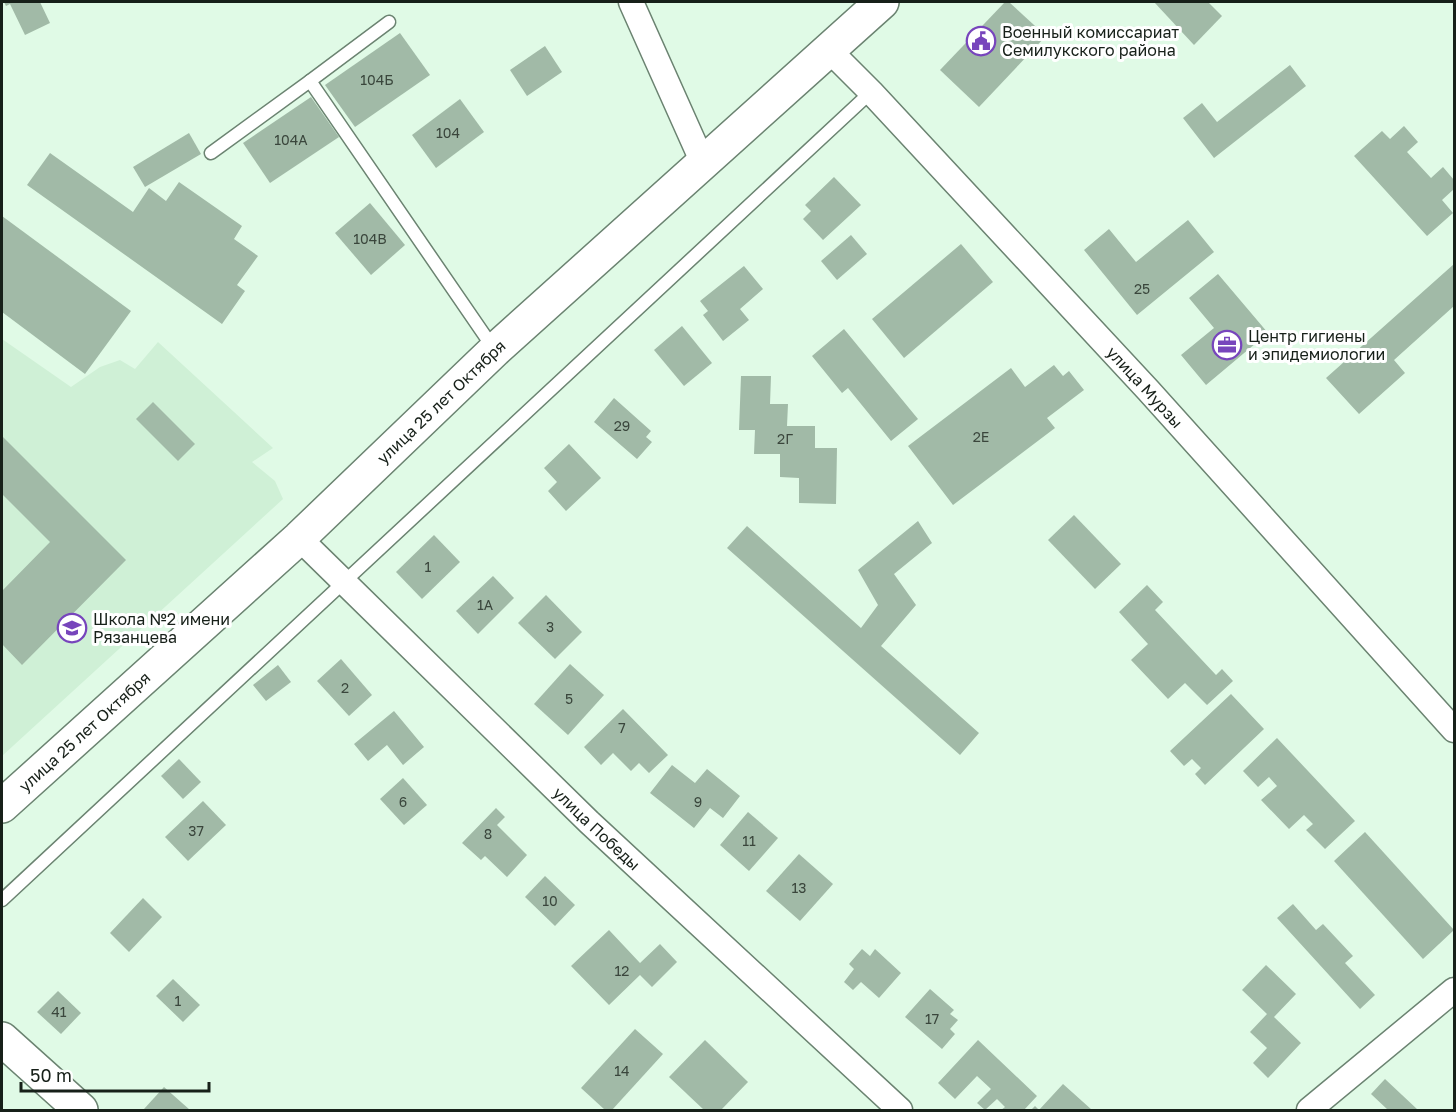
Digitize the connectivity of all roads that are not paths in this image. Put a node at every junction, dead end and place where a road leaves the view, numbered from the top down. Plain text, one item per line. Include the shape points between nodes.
1 (631, 2) edge
2 (882, 2) edge
3 (390, 22) dead end
4 (829, 50) junction
5 (310, 81) junction
6 (871, 92) junction
7 (211, 153) dead end
8 (703, 163) junction
9 (495, 350) junction
10 (298, 538) junction
11 (344, 584) junction
12 (1455, 730) edge
13 (2, 806) edge
14 (2, 900) edge
15 (1455, 990) edge
16 (2, 1039) edge
17 (81, 1110) edge
18 (900, 1110) edge
19 (1309, 1110) edge

1 - 8 street
2 - 4 street, улица 25 лет Октября
3 - 5 lane
4 - 6 street, улица Мурзы
4 - 8 street, улица 25 лет Октября
5 - 7 lane
5 - 9 lane
6 - 11 lane
6 - 12 street, улица Мурзы via 1140,381
8 - 9 street, улица 25 лет Октября
9 - 10 street, улица 25 лет Октября
10 - 11 street, улица Победы
10 - 13 street, улица 25 лет Октября
11 - 14 lane
11 - 18 street, улица Победы via 589,822
15 - 19 street
16 - 17 street

